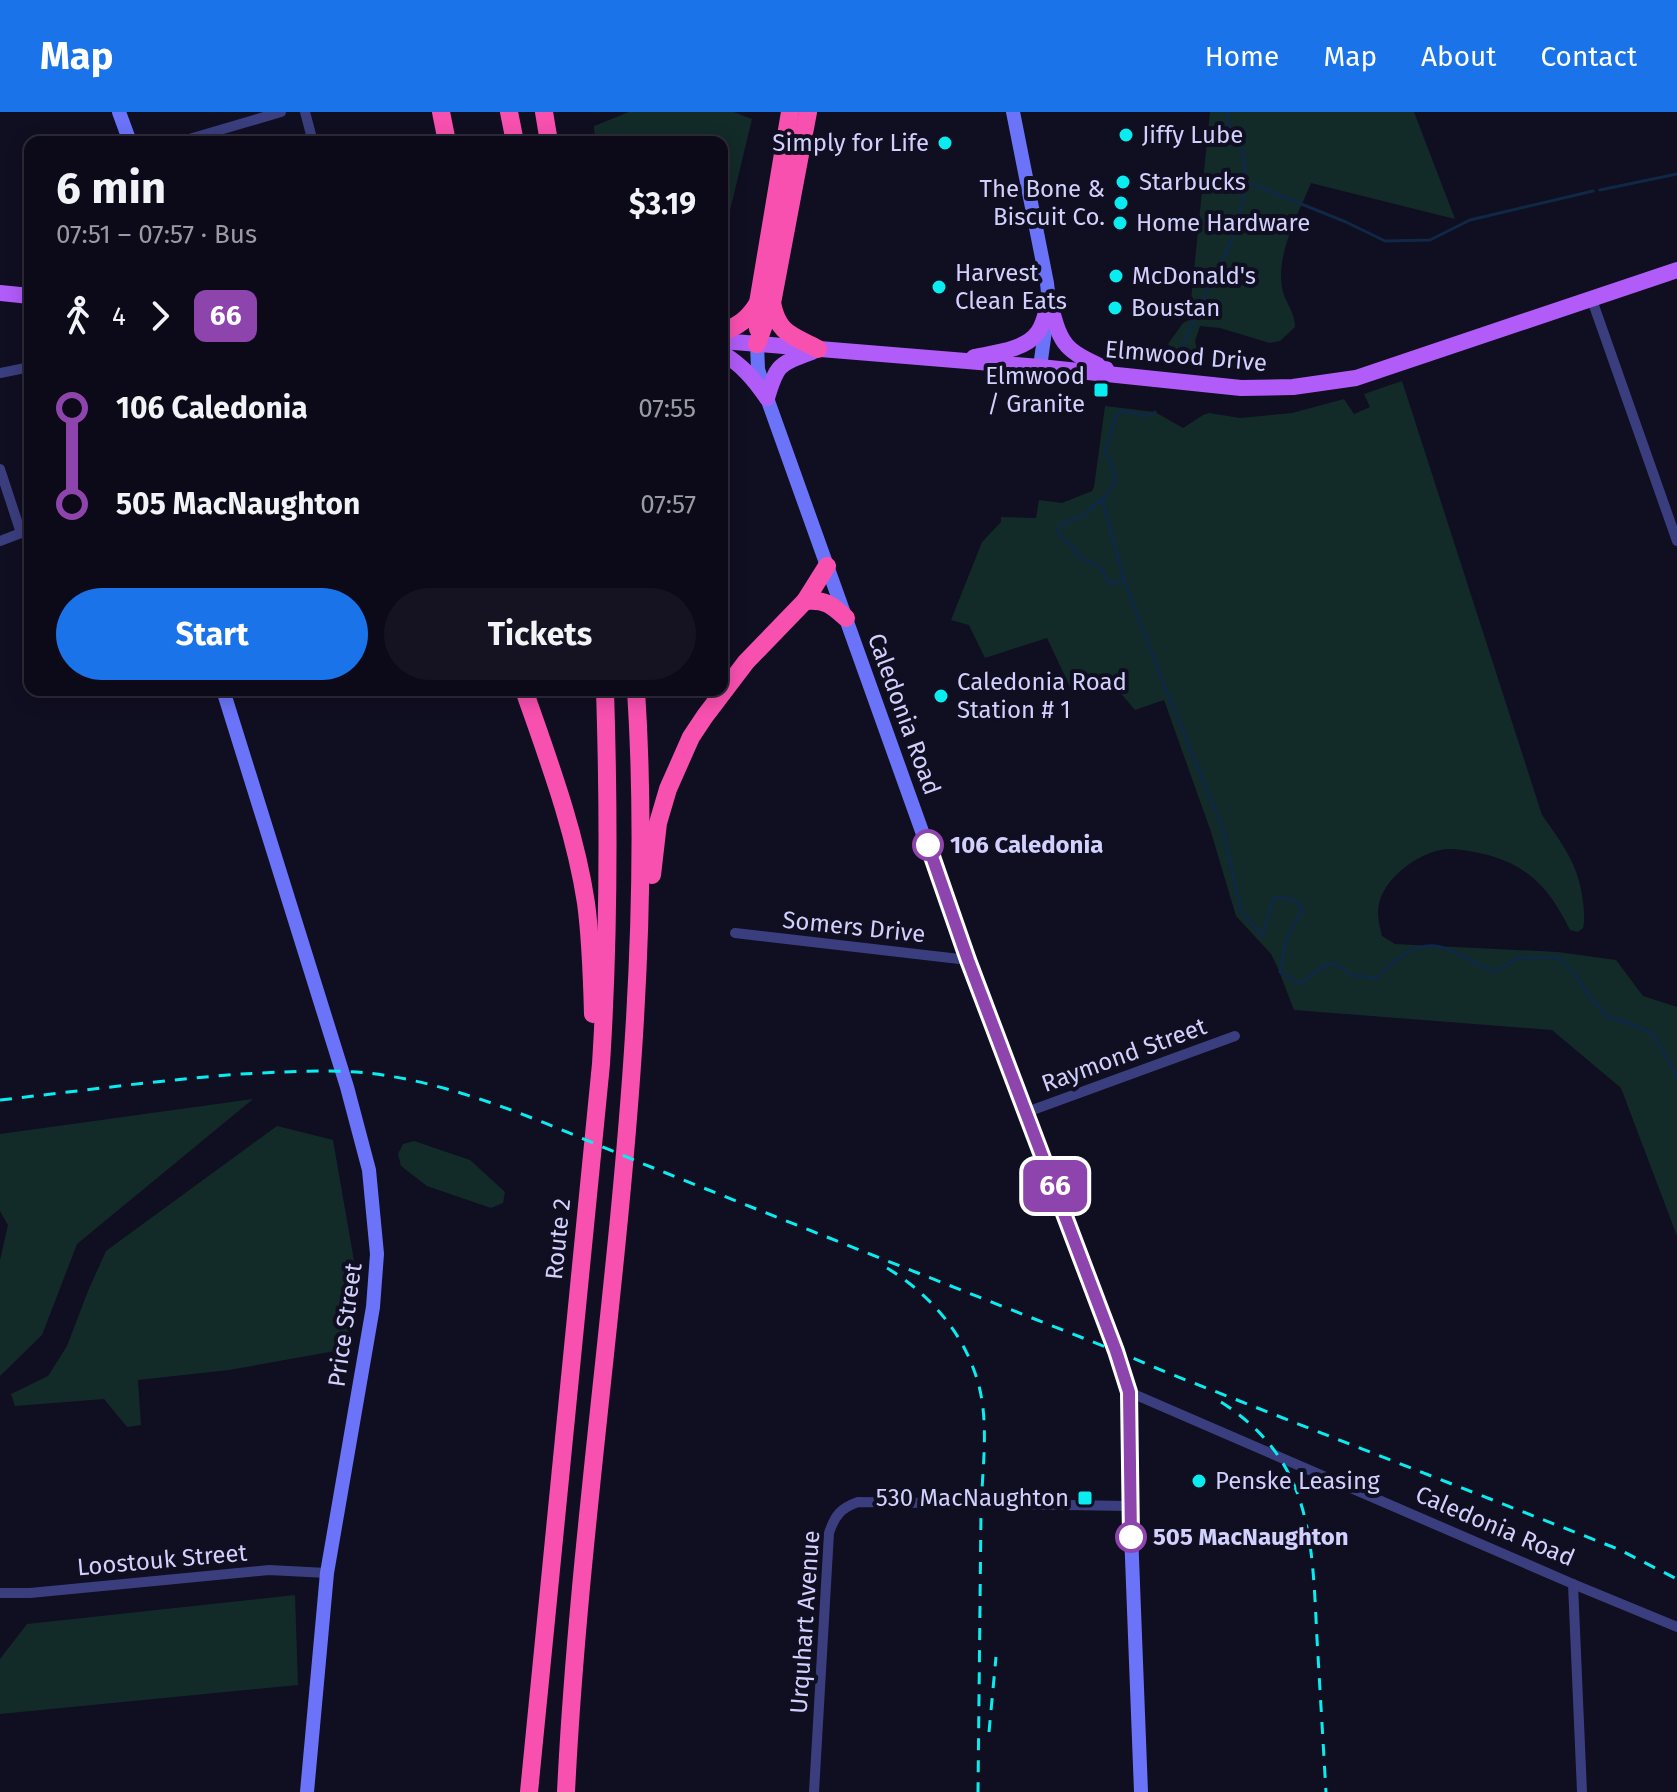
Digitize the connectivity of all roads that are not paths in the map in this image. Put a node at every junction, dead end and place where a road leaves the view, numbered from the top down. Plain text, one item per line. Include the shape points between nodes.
1 (119, 112) edge
2 (281, 112) edge
3 (305, 112) edge
4 (441, 112) edge
5 (509, 112) edge
6 (790, 112) edge
7 (808, 112) edge
8 (1013, 112) edge
9 (128, 136) edge
10 (199, 136) edge
11 (311, 136) edge
12 (446, 136) edge
13 (514, 136) edge
14 (1677, 270) edge
15 (0, 293) edge
16 (24, 295) edge
17 (1592, 300) junction
18 (1049, 302) junction
19 (765, 303) junction
20 (728, 330) edge
21 (728, 342) edge
22 (757, 344) junction
23 (818, 349) junction
24 (728, 357) edge
25 (961, 360) junction
26 (1040, 367) junction
27 (24, 368) edge
28 (0, 373) edge
29 (1119, 374) junction
30 (767, 398) junction
31 (0, 469) edge
32 (0, 541) edge
33 (1677, 541) edge
34 (827, 566) junction
35 (805, 601) junction
36 (846, 618) junction
37 (728, 686) edge
38 (225, 696) edge
39 (526, 696) edge
40 (605, 696) edge
41 (636, 696) edge
42 (720, 696) edge
43 (735, 933) dead end
44 (968, 960) junction
45 (637, 976) junction
46 (1235, 1036) dead end
47 (1027, 1112) junction
48 (594, 1120) junction
49 (1129, 1392) junction
50 (1130, 1506) junction
51 (327, 1573) junction
52 (1573, 1584) junction
53 (0, 1593) edge
54 (1677, 1627) edge
55 (307, 1792) edge
56 (529, 1792) edge
57 (566, 1792) edge
58 (814, 1792) edge
59 (1141, 1792) edge
60 (1582, 1792) edge

1 - 9 street
2 - 10 street
3 - 11 street
4 - 12 highway
5 - 13 highway
6 - 19 highway
7 - 19 highway
8 - 18 street
14 - 17 main road, Elmwood Drive
15 - 16 main road
17 - 29 main road, Elmwood Drive via 1356,378 1241,388
17 - 33 street
18 - 25 main road via 1035,336 1006,350
18 - 26 street
18 - 29 main road via 1067,347
19 - 20 highway
19 - 22 highway
19 - 23 highway via 783,330
21 - 22 main road, Elmwood Drive
22 - 23 main road, Elmwood Drive
22 - 30 street, Caledonia Road
23 - 25 main road, Elmwood Drive
23 - 30 main road via 778,367
24 - 30 main road via 751,375
25 - 26 main road, Elmwood Drive
26 - 29 main road, Elmwood Drive
27 - 28 street
30 - 34 street, Caledonia Road
31 - 32 street via 21,533
34 - 35 highway
34 - 36 street, Caledonia Road
35 - 36 highway via 831,604
35 - 37 highway
36 - 44 street, Caledonia Road
38 - 51 street, Price Street via 369,1170 377,1254 373,1307
39 - 48 highway via 565,813 586,900
40 - 48 highway, Route 2 via 608,946
41 - 45 highway via 642,830
42 - 45 highway via 691,737 668,789 658,823
43 - 44 street, Somers Drive
44 - 47 street, Caledonia Road
45 - 57 highway via 629,1108 576,1629
46 - 47 street, Raymond Street
47 - 49 street, Caledonia Road
48 - 56 highway, Route 2
49 - 50 street
49 - 52 street, Caledonia Road
50 - 58 street, Urquhart Avenue via 858,1502 844,1507 829,1533
50 - 59 street
51 - 53 street, Loostouk Street via 269,1570
51 - 55 street, Price Street
52 - 54 street, Caledonia Road
52 - 60 street

